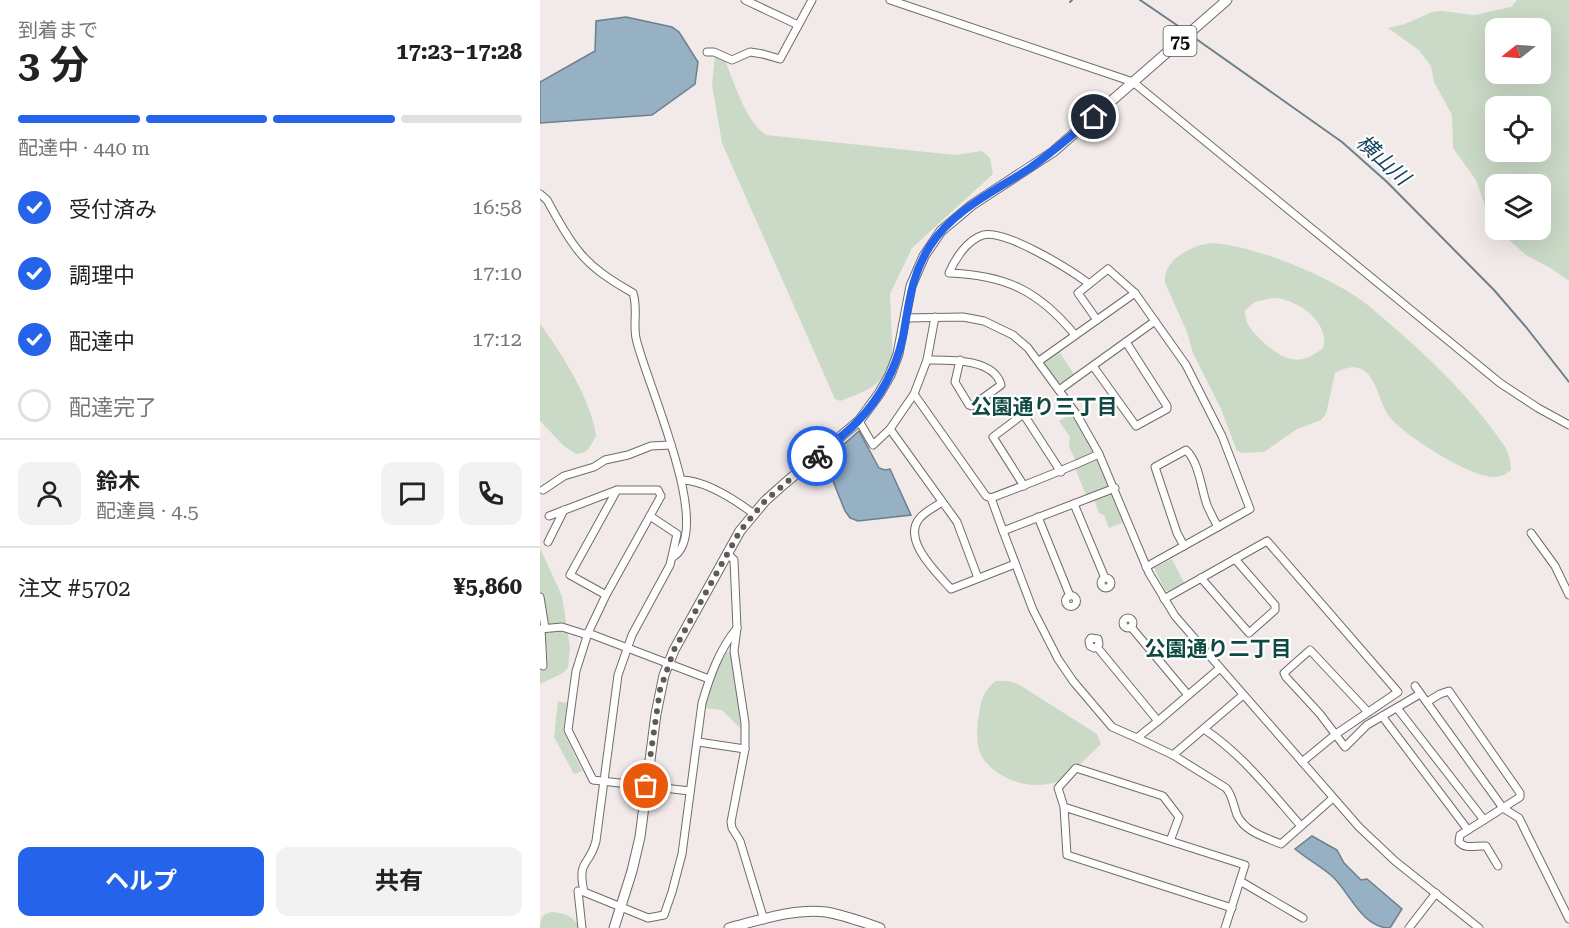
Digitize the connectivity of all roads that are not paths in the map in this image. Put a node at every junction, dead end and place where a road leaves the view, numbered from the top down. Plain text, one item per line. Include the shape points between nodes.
1 (745, 0) edge
2 (812, 0) edge
3 (890, 0) edge
4 (1227, 0) edge
5 (798, 25) junction
6 (707, 52) dead end
7 (1133, 82) junction
8 (540, 194) edge
9 (1088, 283) junction
10 (1135, 293) junction
11 (934, 317) junction
12 (905, 318) junction
13 (1097, 320) junction
14 (1155, 321) junction
15 (1075, 335) junction
16 (1126, 342) junction
17 (927, 360) junction
18 (960, 360) junction
19 (1039, 361) junction
20 (1093, 366) junction
21 (1059, 390) junction
22 (914, 394) junction
23 (858, 421) junction
24 (1569, 425) edge
25 (890, 429) junction
26 (671, 445) junction
27 (1100, 454) junction
28 (1061, 472) junction
29 (682, 480) junction
30 (1024, 486) junction
31 (1115, 488) junction
32 (543, 490) dead end
33 (617, 490) junction
34 (991, 498) junction
35 (942, 502) junction
36 (1074, 504) junction
37 (564, 510) junction
38 (754, 514) junction
39 (549, 516) dead end
40 (650, 516) junction
41 (1038, 518) junction
42 (1218, 527) junction
43 (1003, 531) junction
44 (1531, 532) dead end
45 (548, 542) dead end
46 (1184, 546) junction
47 (727, 553) junction
48 (673, 557) junction
49 (1235, 559) junction
50 (1015, 564) junction
51 (1146, 567) junction
52 (978, 578) junction
53 (1105, 578) dead end
54 (1201, 578) junction
55 (606, 595) junction
56 (1569, 595) edge
57 (1070, 596) dead end
58 (540, 597) edge
59 (1164, 599) junction
60 (1131, 627) dead end
61 (737, 628) junction
62 (542, 629) edge
63 (588, 633) junction
64 (1098, 647) dead end
65 (626, 648) junction
66 (668, 664) junction
67 (543, 666) dead end
68 (1220, 668) junction
69 (709, 680) junction
70 (1415, 686) dead end
71 (1420, 694) junction
72 (1188, 695) junction
73 (1243, 695) junction
74 (1426, 702) junction
75 (1397, 708) junction
76 (1368, 712) junction
77 (1382, 716) junction
78 (1158, 721) junction
79 (1204, 729) junction
80 (1336, 734) junction
81 (1137, 738) junction
82 (698, 742) junction
83 (745, 748) junction
84 (1173, 756) junction
85 (1302, 762) junction
86 (602, 781) junction
87 (646, 786) junction
88 (690, 791) junction
89 (1334, 798) junction
90 (1064, 807) junction
91 (1503, 808) junction
92 (1484, 820) junction
93 (1302, 825) junction
94 (1468, 830) junction
95 (1170, 841) junction
96 (1498, 866) dead end
97 (1240, 881) junction
98 (578, 891) dead end
99 (1436, 893) junction
100 (621, 908) junction
101 (1232, 908) junction
102 (1303, 918) dead end
103 (1569, 919) edge
104 (758, 923) edge
105 (582, 928) edge
106 (614, 928) edge
107 (729, 928) edge
108 (880, 928) edge
109 (1225, 928) edge
110 (1410, 928) edge
111 (1479, 928) edge

1 - 5 street
2 - 5 street
3 - 7 street
4 - 7 main road, 75
5 - 6 street via 780,59 750,52 732,60
7 - 12 main road, 75 via 1053,152 945,227 919,266
7 - 24 street via 1500,383
8 - 26 street via 576,249 633,293 636,338
9 - 10 street via 1108,269
9 - 13 street via 1078,293
9 - 15 street via 1040,254 993,234 974,240 949,273 986,276 1015,285 1045,303
10 - 13 street
10 - 14 street
11 - 12 street
11 - 17 street
11 - 19 street via 994,325 1021,342
12 - 23 main road, 75 via 890,375
13 - 15 street
14 - 16 street
14 - 42 street via 1186,365 1211,412 1250,509
15 - 19 street
16 - 20 street
16 - 20 street via 1167,409 1136,426
17 - 18 street
17 - 22 street
18 - 18 street via 990,372 1001,385 969,405 955,382
19 - 21 street
20 - 21 street
21 - 27 street
22 - 25 street
22 - 34 street
23 - 25 street via 873,445
23 - 38 main road, 75
25 - 35 street
26 - 29 street
26 - 32 street via 651,446 605,460 564,476
27 - 28 street
27 - 31 street
28 - 30 street
28 - 30 street via 1022,415 993,437
29 - 38 street via 714,490
29 - 48 street via 688,519 679,553
30 - 34 street
31 - 36 street
31 - 51 street
33 - 37 street
33 - 40 street via 658,490 661,496
33 - 55 street via 570,575
34 - 43 street
35 - 52 street via 957,522
35 - 52 street via 918,521 915,529 919,550 951,589
36 - 41 street
36 - 53 street
37 - 39 street
37 - 45 street
38 - 47 main road, 75
40 - 48 street via 676,534
40 - 55 street
41 - 43 street
41 - 57 street
42 - 46 street
42 - 46 street via 1186,450 1155,467
43 - 50 street
44 - 56 street
46 - 51 street
47 - 61 street via 734,560
47 - 66 main road, 75
48 - 65 street
49 - 54 street
49 - 54 street via 1275,605 1275,610 1249,633
49 - 76 street via 1267,541 1398,692
50 - 52 street
50 - 81 street via 1048,642 1073,681 1112,727
51 - 59 street
54 - 59 street
55 - 63 street
58 - 62 street
59 - 68 street
60 - 72 street
61 - 69 street
61 - 83 street via 734,651
62 - 63 street via 562,627
62 - 67 street
63 - 65 street
63 - 86 street via 576,671 568,730 588,774 593,780
64 - 78 street
65 - 66 street
65 - 86 street via 614,694
66 - 69 street
66 - 87 main road, 75 via 660,690
68 - 72 street
68 - 73 street
69 - 82 street
70 - 71 street
71 - 74 street
71 - 75 street
72 - 78 street
73 - 79 street
73 - 85 street
74 - 91 street
74 - 91 street via 1449,691 1520,793
75 - 77 street
75 - 92 street
76 - 80 street
76 - 80 street via 1310,650 1284,673
77 - 80 street via 1346,747
77 - 94 street
78 - 81 street
79 - 84 street
79 - 93 street via 1250,766
80 - 85 street
81 - 84 street
82 - 83 street
82 - 88 street
83 - 104 street via 731,822 740,841
84 - 93 street via 1226,788 1239,819 1251,831 1281,844
85 - 89 street
86 - 87 street
86 - 100 street via 596,841 580,876 584,892
87 - 88 street
87 - 100 main road, 75 via 640,837
88 - 100 street via 682,854 664,915 648,918
89 - 93 street
89 - 99 street via 1377,845
90 - 95 street
90 - 95 street via 1058,788 1076,768 1087,771 1163,796 1179,817
90 - 101 street via 1067,855
91 - 92 street
91 - 103 street via 1519,818
92 - 94 street
94 - 96 street via 1458,842 1464,846 1486,846
95 - 97 street via 1245,865
97 - 101 street
97 - 102 street
98 - 105 street
99 - 110 street
99 - 111 street
100 - 106 main road, 75
101 - 109 street
104 - 107 main road
104 - 108 main road via 814,911

